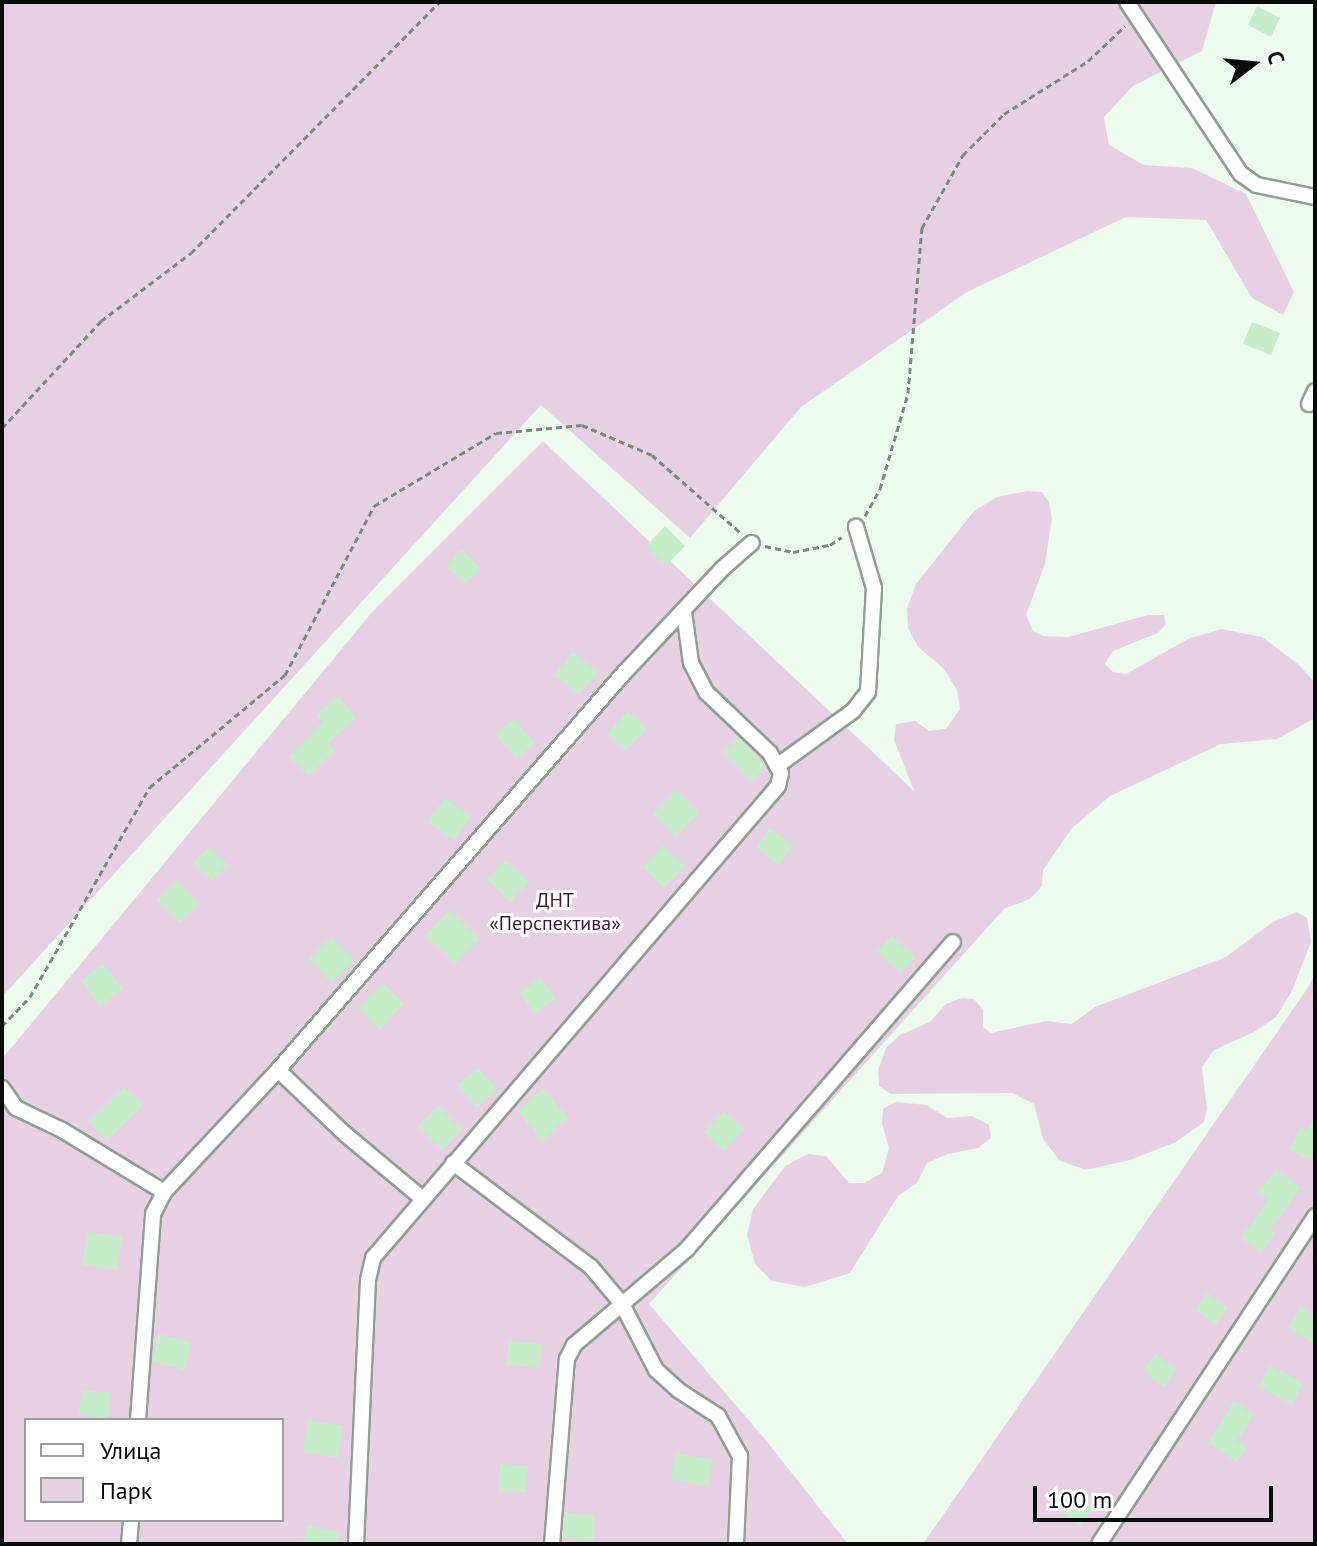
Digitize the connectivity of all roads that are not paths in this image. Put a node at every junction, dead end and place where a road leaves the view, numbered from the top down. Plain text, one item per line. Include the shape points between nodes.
1 (1127, 2) edge
2 (1315, 197) edge
3 (856, 527) road end
4 (752, 543) road end
5 (684, 612) junction
6 (777, 766) junction
7 (953, 942) dead end
8 (278, 1070) junction
9 (2, 1088) edge
10 (453, 1163) junction
11 (164, 1192) junction
12 (423, 1199) junction
13 (1315, 1216) edge
14 (622, 1304) junction
15 (138, 1418) edge
16 (131, 1522) edge
17 (129, 1544) edge
18 (356, 1544) edge
19 (552, 1544) edge
20 (736, 1544) edge
21 (1099, 1544) edge

1 - 2 street via 1241,174 1257,185
3 - 6 street via 874,588 868,692 853,711
4 - 5 street
5 - 6 street via 691,663 706,692
5 - 8 street via 624,673
6 - 10 street via 778,786
7 - 14 street via 687,1249
8 - 11 street
8 - 12 street
9 - 11 street via 16,1108
10 - 12 street
10 - 14 street via 591,1267
11 - 15 street via 153,1214
12 - 18 street via 373,1258 368,1280
13 - 21 street
14 - 19 street via 574,1345 567,1359
14 - 20 street via 656,1370 718,1416 732,1437 740,1456
16 - 17 street

